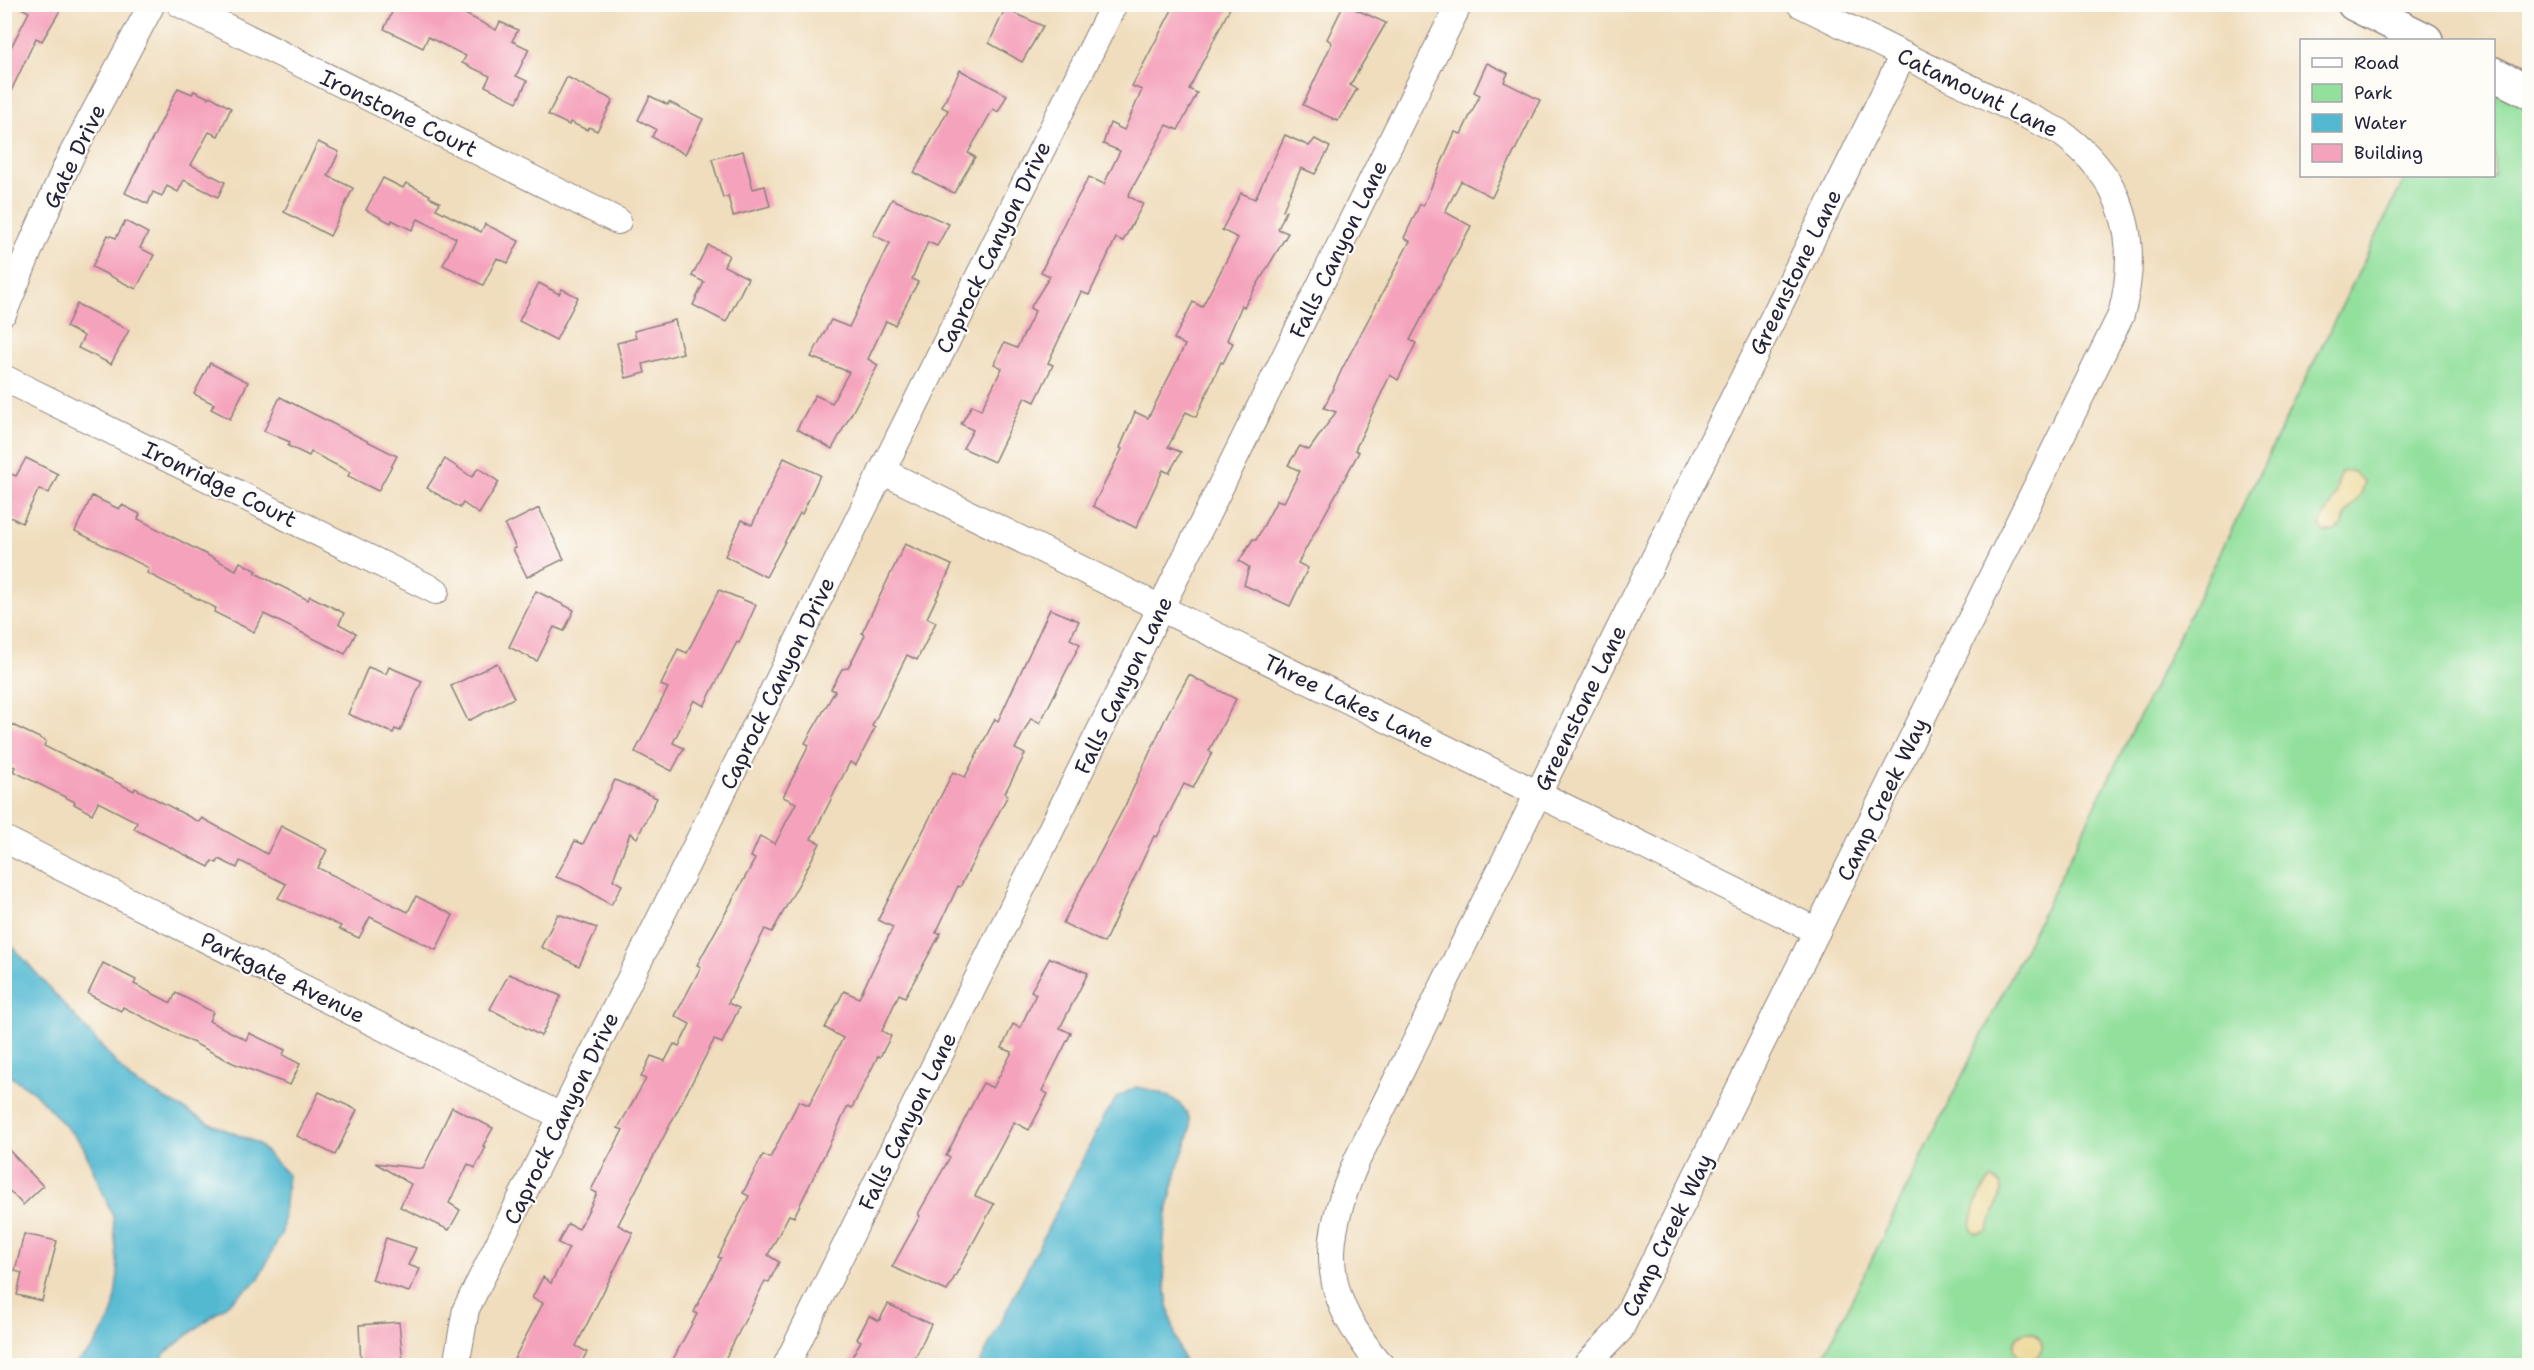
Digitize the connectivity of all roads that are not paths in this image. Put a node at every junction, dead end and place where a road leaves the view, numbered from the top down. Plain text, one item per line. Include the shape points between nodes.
1 (152, 4) edge
2 (180, 4) edge
3 (1114, 4) edge
4 (1459, 4) edge
5 (1800, 4) edge
6 (2354, 4) edge
7 (2424, 39) edge
8 (1903, 55) junction
9 (2495, 75) edge
10 (2529, 92) edge
11 (2123, 215) joint
12 (618, 221) dead end
13 (4, 312) edge
14 (4, 378) edge
15 (882, 471) junction
16 (436, 591) dead end
17 (1161, 609) junction
18 (1538, 794) junction
19 (4, 839) edge
20 (1816, 931) junction
21 (561, 1116) junction
22 (456, 1365) edge
23 (786, 1365) edge
24 (1382, 1365) edge
25 (1585, 1365) edge

1 - 13 street, Gate Drive via 72,156
2 - 12 street, Ironstone Court
3 - 15 street, Caprock Canyon Drive
4 - 17 street, Falls Canyon Lane
5 - 8 street, Catamount Lane
6 - 7 main road
8 - 11 street, Catamount Lane via 2060,132 2078,145 2114,189
8 - 18 street, Greenstone Lane
9 - 10 main road
11 - 20 street, Camp Creek Way via 2130,267 2121,315
14 - 16 street, Ironridge Court
15 - 17 street, Three Lakes Lane
15 - 21 street, Caprock Canyon Drive
17 - 18 street, Three Lakes Lane
17 - 23 street, Falls Canyon Lane
18 - 20 street, Three Lakes Lane
18 - 24 street, Greenstone Lane via 1357,1160 1335,1219 1331,1241 1333,1266 1345,1317
19 - 21 street, Parkgate Avenue
20 - 25 street, Camp Creek Way via 1620,1330
21 - 22 street, Caprock Canyon Drive via 466,1309

